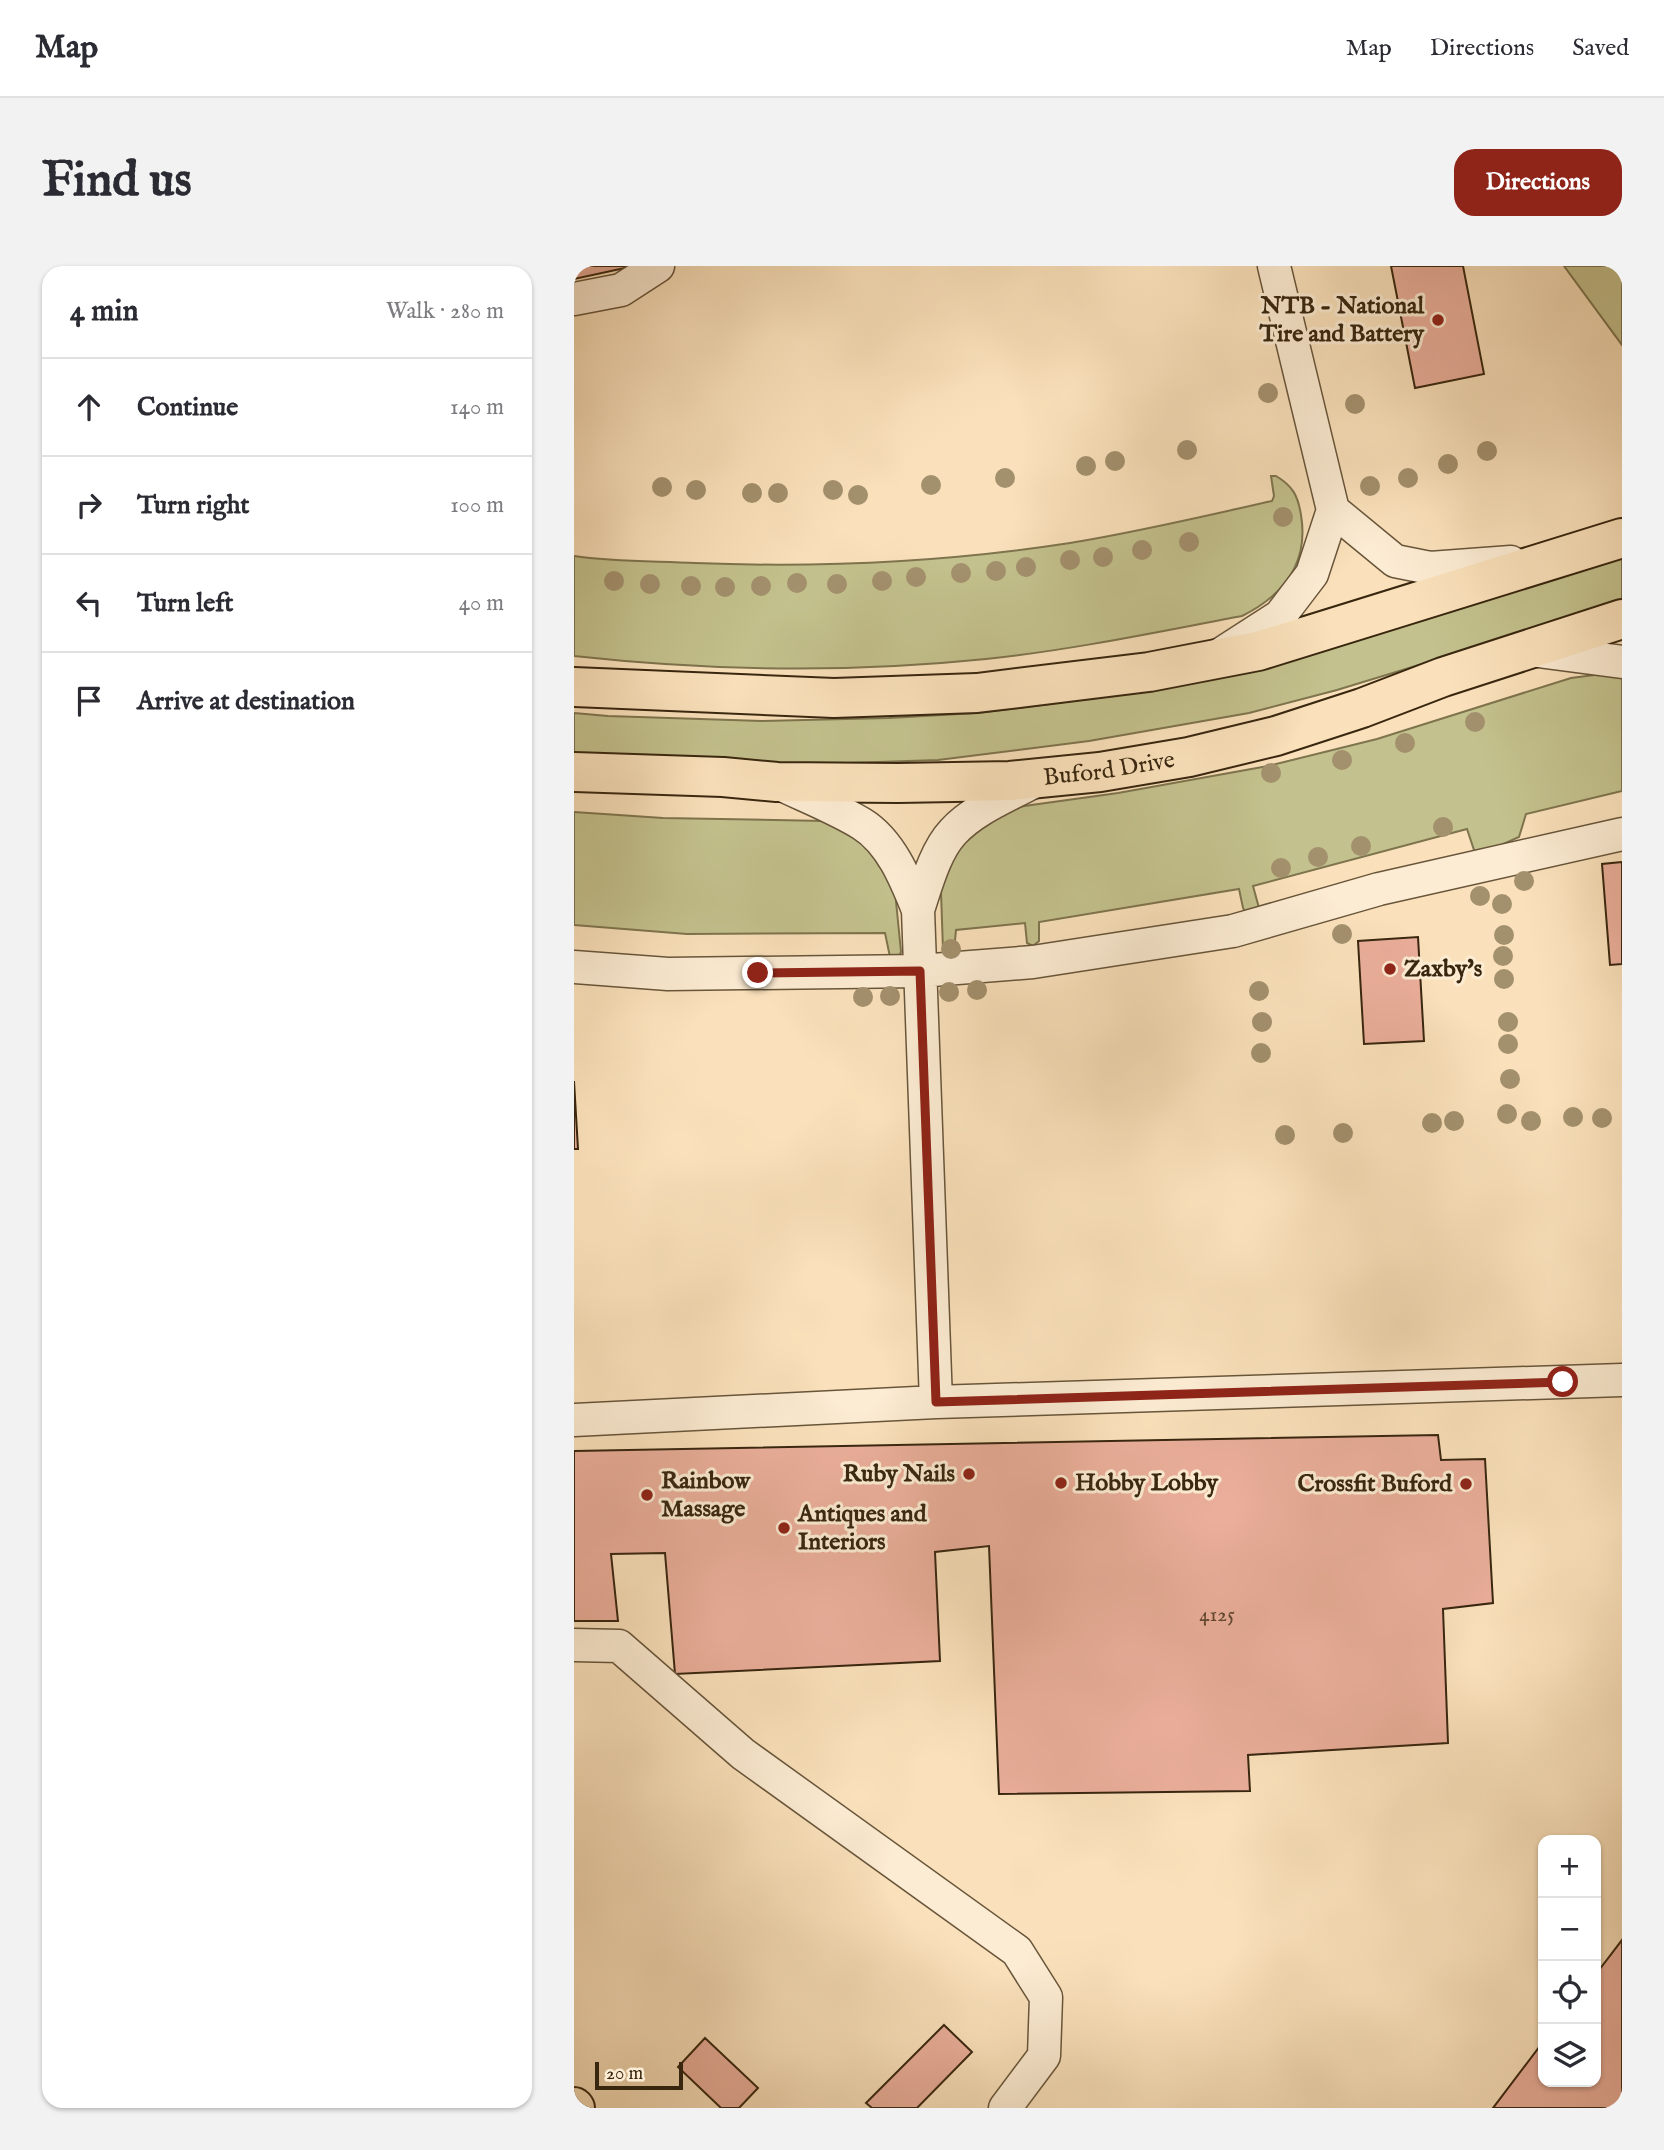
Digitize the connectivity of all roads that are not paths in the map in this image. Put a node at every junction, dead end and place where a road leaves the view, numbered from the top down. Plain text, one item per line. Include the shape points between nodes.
1 (657, 266) edge
2 (1274, 266) edge
3 (574, 299) edge
4 (1333, 510) junction
5 (1622, 538) edge
6 (1562, 558) junction
7 (1622, 620) edge
8 (1529, 649) junction
9 (1211, 660) junction
10 (1622, 662) edge
11 (574, 687) edge
12 (574, 772) edge
13 (1041, 778) junction
14 (776, 782) junction
15 (1622, 834) edge
16 (918, 911) junction
17 (574, 967) edge
18 (920, 971) junction
19 (1622, 1380) edge
20 (936, 1402) junction
21 (574, 1420) edge
22 (574, 1645) edge
23 (1005, 2108) edge

1 - 3 lane via 621,290
2 - 4 lane
4 - 6 lane via 1395,561 1430,568
4 - 9 lane via 1312,574 1280,616
5 - 6 highway
6 - 9 highway via 1258,651
7 - 8 highway, Buford Drive
8 - 10 lane
8 - 13 highway, Buford Drive via 1276,736 1189,757
9 - 11 highway via 978,693 834,698
12 - 14 highway, Buford Drive
13 - 14 highway, Buford Drive
13 - 16 lane via 978,811 951,833 932,868
14 - 16 lane via 864,825 886,847
15 - 18 lane via 1379,889 1233,931 1033,962
16 - 18 lane
17 - 18 lane via 668,974
18 - 20 lane
19 - 20 lane
20 - 21 lane
22 - 23 lane via 619,1646 743,1754 1017,1951 1046,1997 1044,2056

